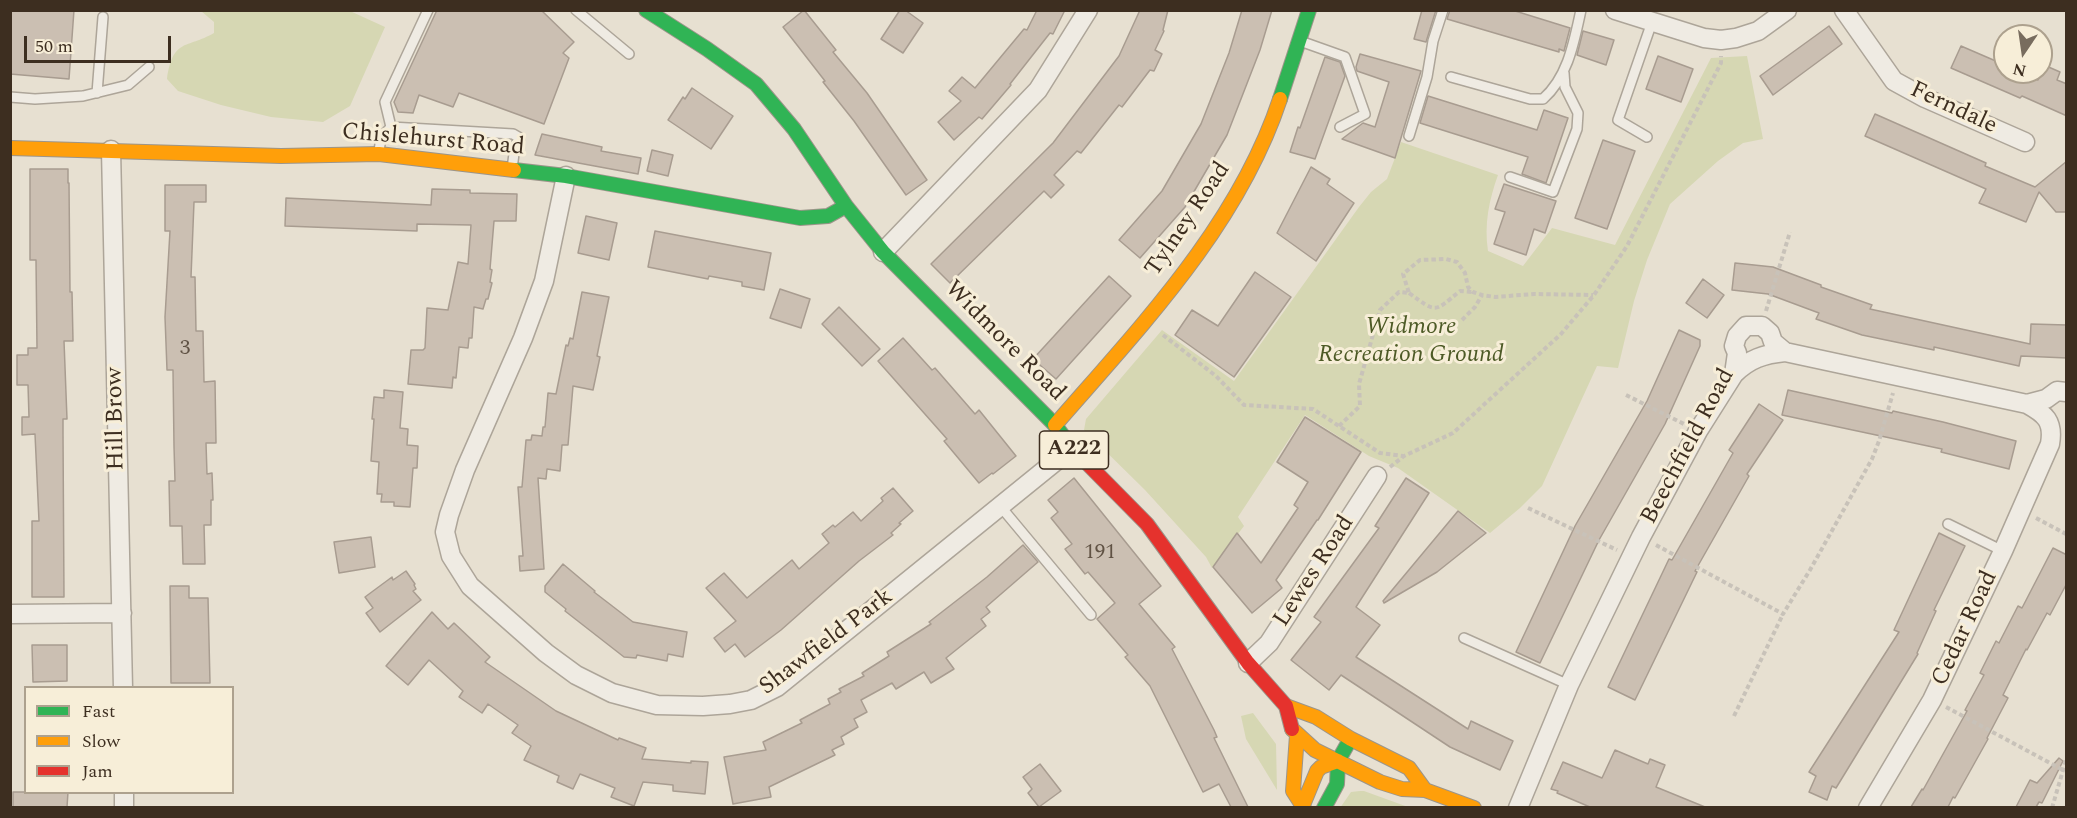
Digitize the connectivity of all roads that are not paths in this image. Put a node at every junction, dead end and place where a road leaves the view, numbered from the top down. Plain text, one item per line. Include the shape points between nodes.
1 (428, 10) edge
2 (576, 10) edge
3 (646, 10) edge
4 (1088, 10) edge
5 (1309, 10) edge
6 (1443, 10) edge
7 (1581, 10) edge
8 (1615, 10) edge
9 (1787, 10) edge
10 (1844, 10) edge
11 (103, 17) dead end
12 (1652, 22) junction
13 (1300, 40) junction
14 (629, 54) dead end
15 (149, 67) dead end
16 (1564, 71) junction
17 (1451, 77) dead end
18 (97, 93) junction
19 (10, 97) edge
20 (1340, 127) dead end
21 (391, 128) junction
22 (1408, 136) dead end
23 (1647, 136) dead end
24 (2025, 142) dead end
25 (10, 148) edge
26 (111, 150) junction
27 (379, 154) junction
28 (512, 168) junction
29 (566, 176) junction
30 (1510, 177) dead end
31 (846, 206) junction
32 (883, 252) junction
33 (1785, 352) junction
34 (1734, 374) junction
35 (2067, 392) edge
36 (2027, 404) junction
37 (1055, 425) junction
38 (2067, 431) edge
39 (2050, 444) junction
40 (1072, 448) junction
41 (1377, 476) road end
42 (1001, 507) junction
43 (1948, 524) dead end
44 (2003, 551) junction
45 (122, 613) junction
46 (10, 614) edge
47 (1090, 615) dead end
48 (1464, 638) dead end
49 (1248, 663) junction
50 (1569, 685) junction
51 (123, 686) edge
52 (1286, 706) junction
53 (1297, 735) junction
54 (1351, 739) junction
55 (1338, 761) junction
56 (1425, 790) junction
57 (1303, 806) edge
58 (1324, 807) edge
59 (1474, 807) edge
60 (1518, 807) edge
61 (1868, 807) edge

1 - 21 lane via 385,102
2 - 14 lane
3 - 31 main road, A222 via 756,84 794,129
4 - 32 street via 1038,90
5 - 13 main road, Tylney Road
6 - 22 lane
7 - 16 lane
8 - 12 street
9 - 12 street via 1758,30 1721,40
10 - 24 street, Ferndale via 1894,81
11 - 18 lane
12 - 23 lane via 1618,120
13 - 20 lane via 1345,57 1365,114
13 - 37 main road, Tylney Road via 1271,126 1234,202 1146,321
15 - 18 lane via 128,84
16 - 17 lane via 1542,99
16 - 30 lane via 1565,87 1578,113 1577,129 1553,192
18 - 19 lane via 35,99
21 - 27 lane via 381,138
21 - 28 lane via 517,135 520,138
25 - 26 main road, Chislehurst Road
26 - 27 main road, Chislehurst Road via 281,156
26 - 45 street, Hill Brow
27 - 28 main road, Chislehurst Road
28 - 29 main road, Chislehurst Road
29 - 31 main road, Chislehurst Road via 800,218 828,216
29 - 42 street, Shawfield Park via 544,281 465,470 445,532 451,556 470,586 546,653 592,684 634,700 703,706 751,700 777,687
31 - 32 main road, Widmore Road / A222
32 - 37 main road, Widmore Road / A222
33 - 34 street via 1758,357
33 - 34 street, Beechfield Road via 1762,326 1746,326 1734,346
33 - 36 street
34 - 50 street, Beechfield Road via 1698,431 1641,537
35 - 36 street via 2057,391
36 - 39 street via 2049,421
37 - 40 main road, Widmore Road / A222
38 - 39 street, Cedar Road
39 - 44 street, Cedar Road
40 - 42 street, Shawfield Park
40 - 49 main road, Widmore Road / A222 via 1148,524
41 - 49 street, Lewes Road via 1269,643
42 - 47 lane
43 - 44 lane
44 - 61 street, Cedar Road via 1932,700
45 - 46 street
45 - 51 street, Hill Brow
48 - 50 lane
49 - 52 main road, Widmore Road / A222
50 - 60 street, Beechfield Road
52 - 53 main road, Widmore Road / A222
52 - 54 main road, Widmore Road / A222 via 1316,717
53 - 55 main road
53 - 57 main road via 1293,791
54 - 55 main road
54 - 56 main road, Widmore Road / A222 via 1409,768
55 - 56 main road via 1380,782 1402,789
55 - 57 main road via 1317,771
55 - 58 main road via 1337,783
56 - 59 main road

